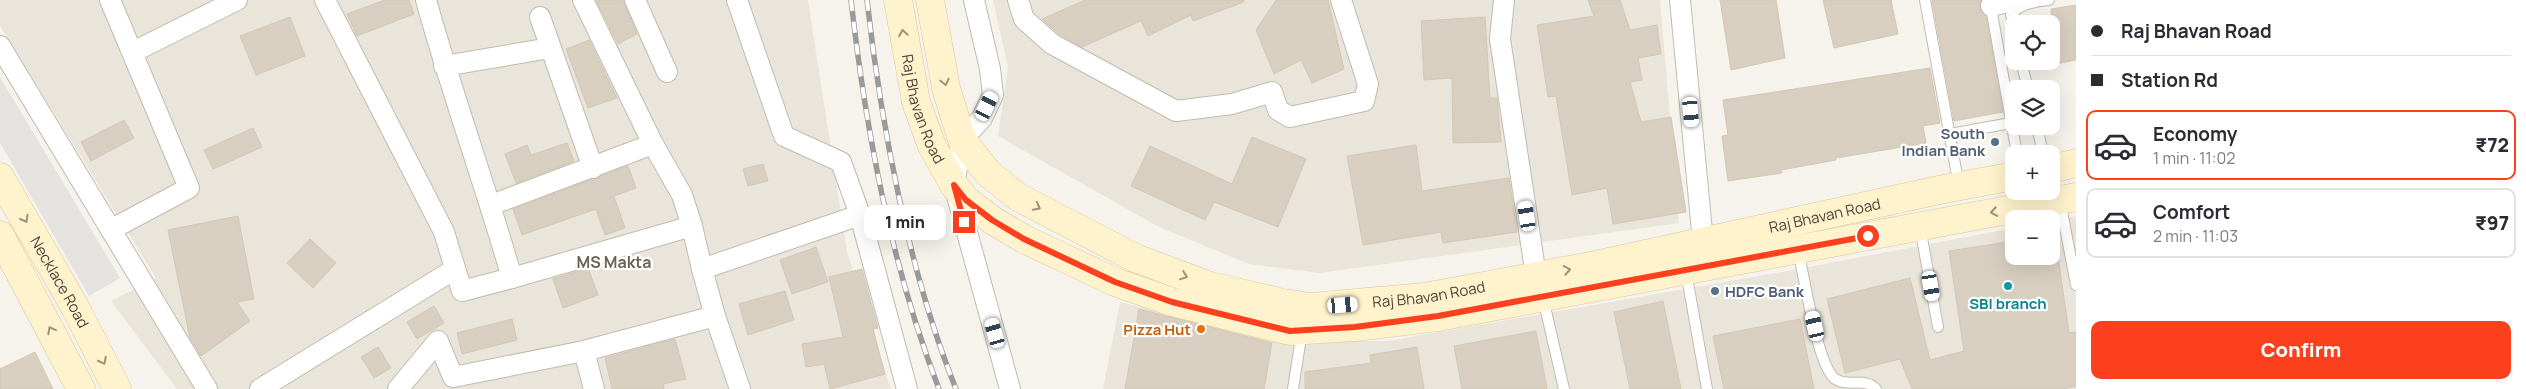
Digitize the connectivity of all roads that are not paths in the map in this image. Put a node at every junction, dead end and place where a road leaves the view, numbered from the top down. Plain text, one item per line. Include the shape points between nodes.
1 (110, 0) edge
2 (237, 0) edge
3 (325, 0) edge
4 (426, 0) edge
5 (583, 0) edge
6 (635, 0) edge
7 (737, 0) edge
8 (898, 0) edge
9 (930, 0) edge
10 (974, 0) edge
11 (1018, 0) edge
12 (1341, 0) edge
13 (1504, 0) edge
14 (1680, 0) edge
15 (1925, 0) edge
16 (2016, 0) edge
17 (2049, 0) edge
18 (1990, 3) edge
19 (2011, 15) edge
20 (540, 17) dead end
21 (0, 46) edge
22 (550, 48) junction
23 (134, 52) junction
24 (444, 66) junction
25 (668, 72) dead end
26 (2005, 85) edge
27 (2005, 124) edge
28 (1950, 134) junction
29 (962, 140) junction
30 (653, 144) junction
31 (2076, 163) edge
32 (2060, 167) edge
33 (593, 168) junction
34 (0, 177) edge
35 (2005, 178) edge
36 (954, 185) junction
37 (1959, 186) junction
38 (2068, 199) edge
39 (491, 206) junction
40 (860, 215) junction
41 (692, 226) junction
42 (1920, 226) junction
43 (112, 229) junction
44 (0, 235) edge
45 (1703, 242) junction
46 (1798, 249) junction
47 (455, 269) junction
48 (702, 269) junction
49 (1686, 270) junction
50 (512, 278) junction
51 (2076, 285) edge
52 (1540, 286) junction
53 (715, 316) junction
54 (1938, 327) dead end
55 (1302, 330) junction
56 (584, 350) junction
57 (81, 389) edge
58 (117, 389) edge
59 (207, 389) edge
60 (260, 389) edge
61 (398, 389) edge
62 (594, 389) edge
63 (740, 389) edge
64 (907, 389) edge
65 (1010, 389) edge
66 (1293, 389) edge
67 (1564, 389) edge
68 (1707, 389) edge
69 (1876, 389) edge

1 - 23 street
2 - 23 street
3 - 47 street via 444,232
4 - 24 street
5 - 30 street
6 - 25 street
7 - 40 street via 784,136 841,162
36 -> 8 main road, Raj Bhavan Road via 932,146 916,102
9 -> 29 main road, Raj Bhavan Road via 946,88
10 - 29 street via 993,95 982,118
11 - 12 street via 1024,19 1052,44 1176,112 1232,104 1272,92 1278,110 1290,117 1364,101 1368,84
13 - 52 street via 1500,39
14 - 45 street
15 - 28 lane
16 - 18 street
17 - 19 lane via 2024,4
18 - 26 lane
20 - 22 street
21 - 43 street
22 - 24 street
22 - 33 street
23 - 43 street via 189,188
24 - 39 street
27 - 28 lane
28 - 37 lane
29 - 36 street
29 -> 52 main road, Raj Bhavan Road via 988,173 1018,197 1135,258 1210,286 1283,304 1311,306
30 - 33 street
30 - 41 street via 682,195
31 - 32 main road
33 - 39 street
34 -> 58 main road, Necklace Road via 76,307
35 - 37 main road, Raj Bhavan Road
36 - 55 main road, Raj Bhavan Road via 966,200 992,220 1024,239 1115,282 1172,302 1290,331
36 - 65 street
37 - 45 main road, Raj Bhavan Road
38 -> 42 main road, Raj Bhavan Road
38 - 51 lane
39 - 50 street
40 - 48 street
40 - 64 street
41 - 48 street
41 - 50 street
42 - 46 main road, Raj Bhavan Road
42 - 54 lane
43 - 59 street
57 -> 44 main road, Necklace Road
52 -> 45 main road, Raj Bhavan Road
46 - 49 main road, Raj Bhavan Road
46 - 69 lane via 1824,363 1835,379 1848,384 1865,382
47 - 50 street via 462,291
47 - 60 street
48 - 53 street
49 - 52 main road, Raj Bhavan Road
49 - 68 lane
52 - 55 main road, Raj Bhavan Road via 1438,316
52 - 67 lane
53 - 56 street
53 - 63 street
55 - 66 lane
56 - 61 street via 453,377 438,341
56 - 62 street

